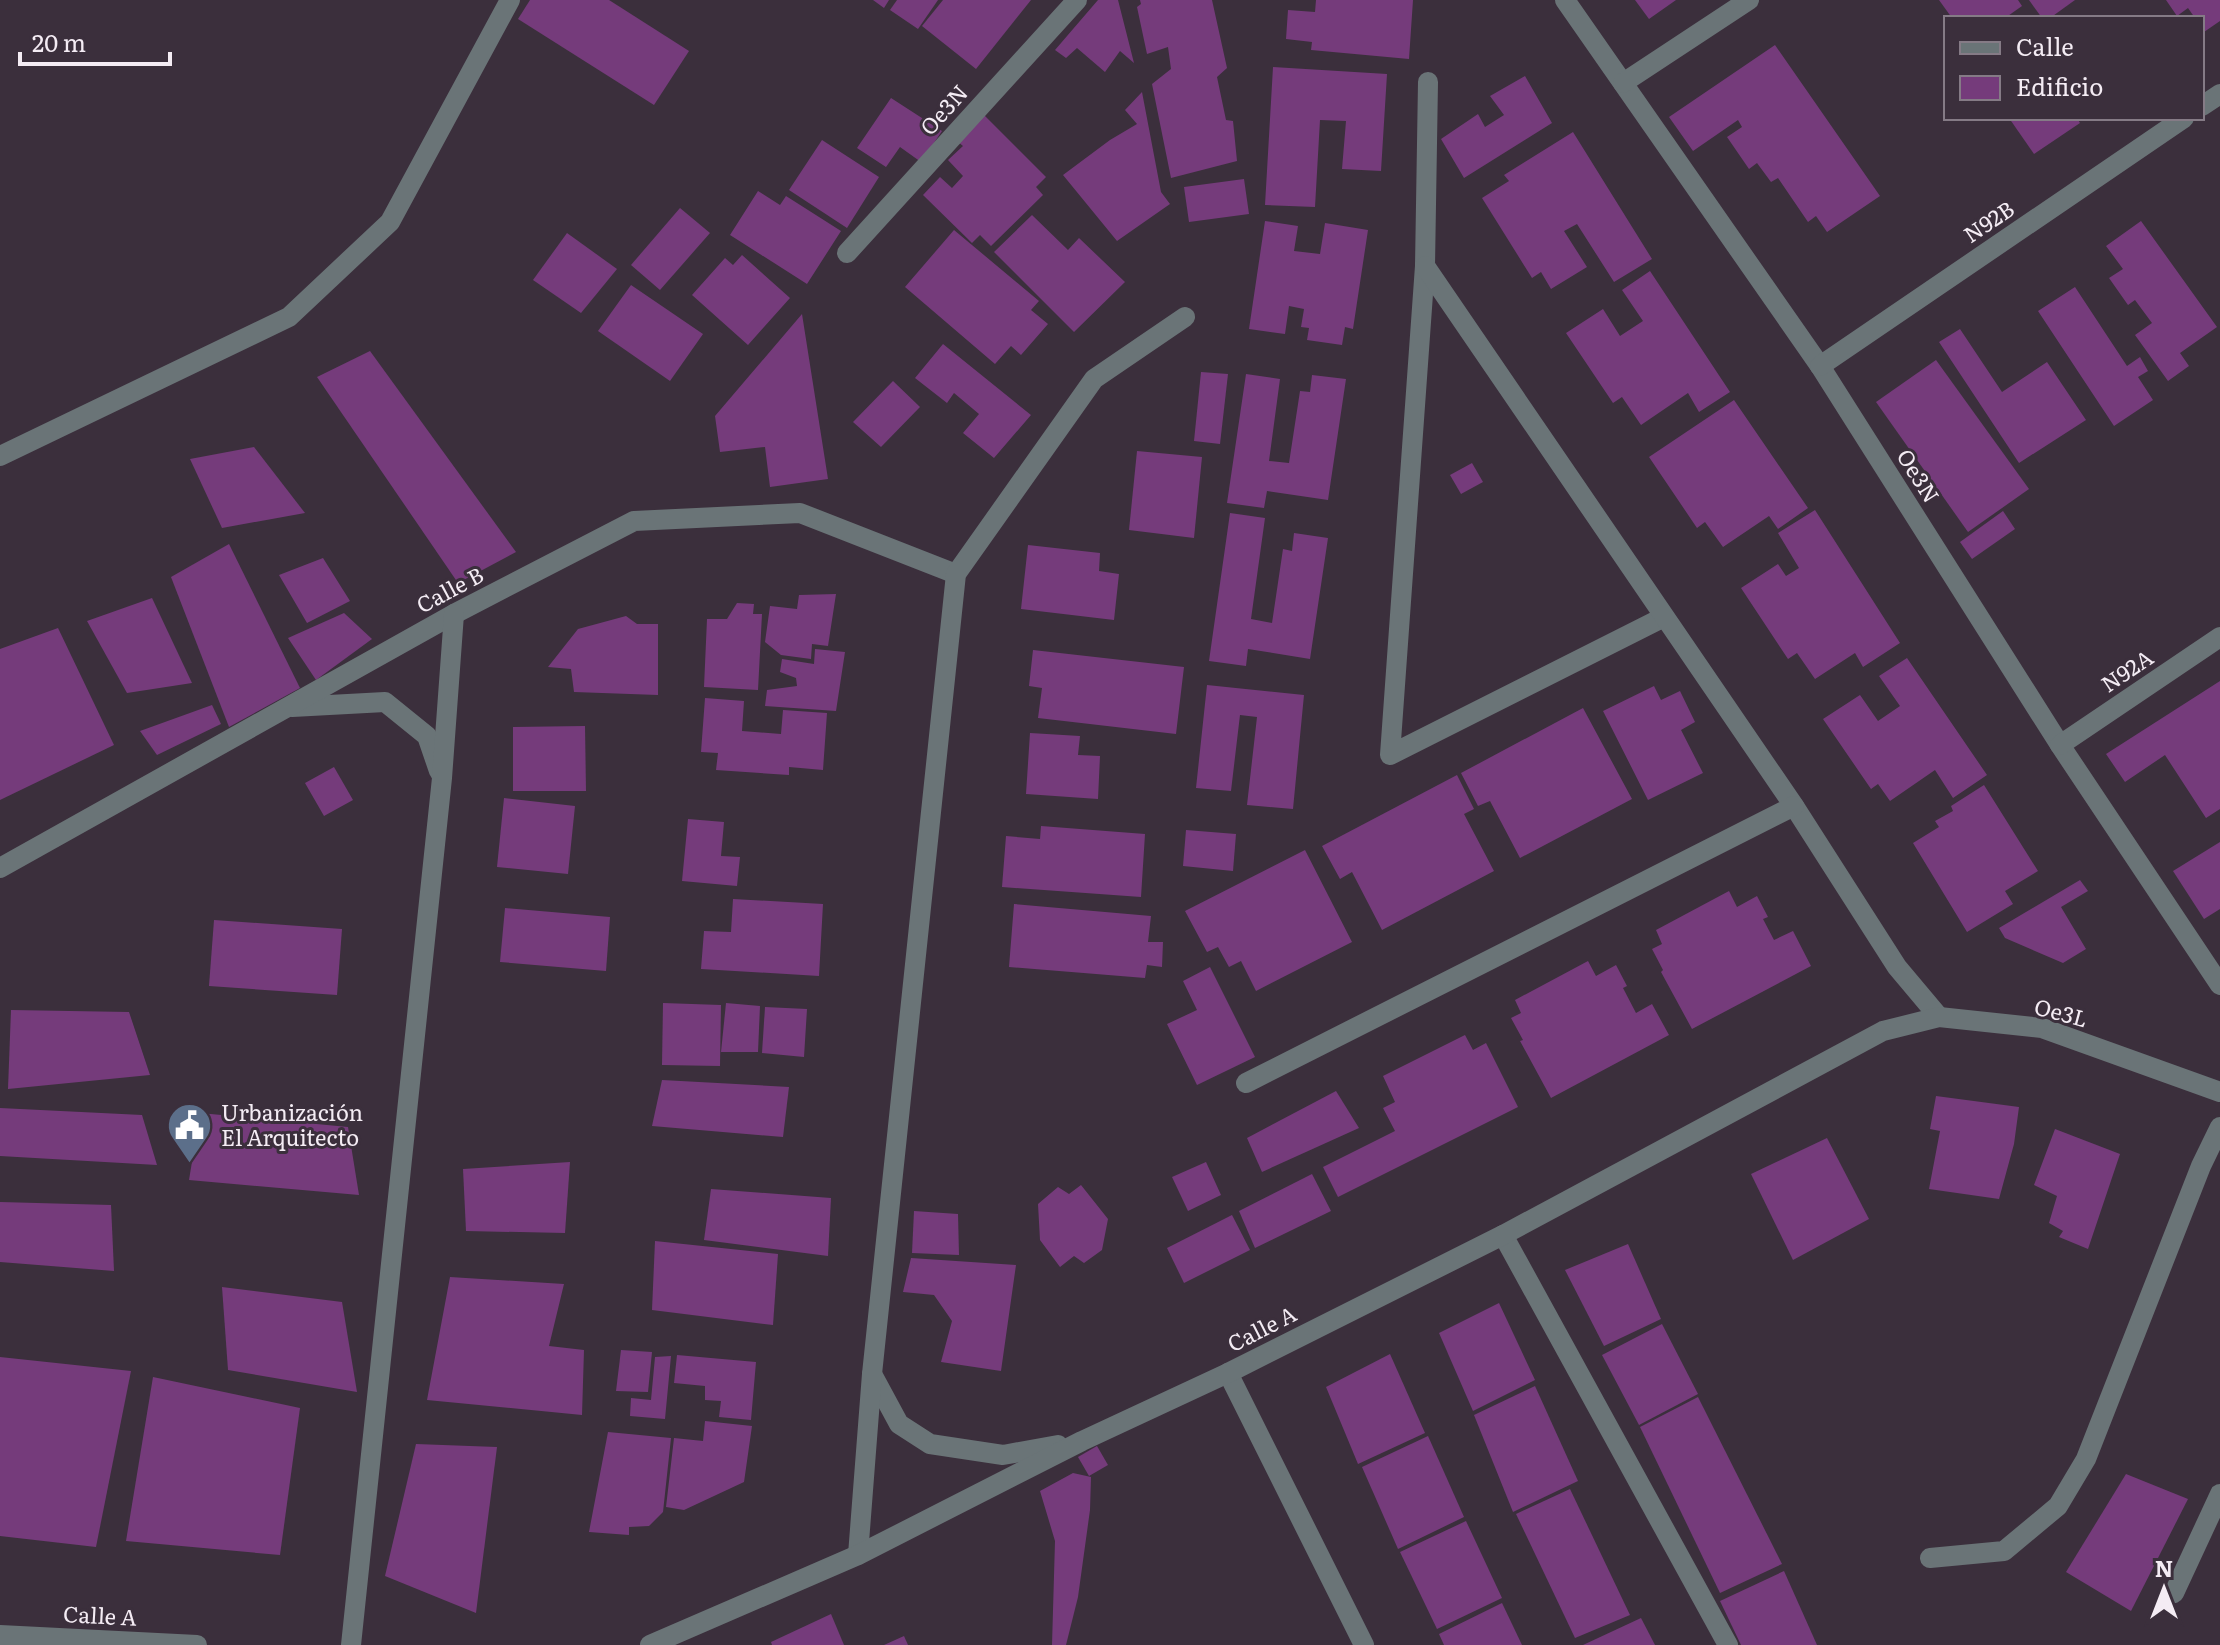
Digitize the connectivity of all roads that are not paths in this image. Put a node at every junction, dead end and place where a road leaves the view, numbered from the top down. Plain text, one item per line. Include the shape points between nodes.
1 (510, 0) edge
2 (1077, 0) edge
3 (1565, 0) edge
4 (1749, 0) edge
5 (1428, 82) dead end
6 (1623, 83) junction
7 (2181, 120) edge
8 (847, 253) dead end
9 (1425, 266) junction
10 (1185, 317) dead end
11 (1820, 366) junction
12 (0, 456) edge
13 (956, 574) junction
14 (454, 614) junction
15 (1664, 617) junction
16 (2220, 637) edge
17 (288, 707) junction
18 (2060, 745) junction
19 (442, 778) junction
20 (1794, 806) junction
21 (0, 868) edge
22 (2220, 985) edge
23 (1939, 1017) junction
24 (1883, 1031) joint
25 (1246, 1083) dead end
26 (2220, 1092) edge
27 (2220, 1127) edge
28 (1503, 1235) junction
29 (1228, 1373) junction
30 (872, 1374) junction
31 (1082, 1441) junction
32 (2220, 1494) edge
33 (858, 1555) junction
34 (1930, 1558) dead end
35 (2174, 1593) dead end
36 (0, 1635) edge
37 (197, 1645) edge
38 (351, 1645) edge
39 (650, 1645) edge
40 (1364, 1645) edge
41 (1728, 1645) edge

1 - 12 street via 390,222 289,317
2 - 8 street, Oe3N
3 - 6 street, Oe3N
4 - 6 street
5 - 9 street
6 - 11 street, Oe3N
7 - 11 street, N92B
9 - 15 street
9 - 15 street via 1390,755
10 - 13 street via 1094,379
11 - 18 street, Oe3N
13 - 14 street, Calle B via 800,513 634,521
13 - 30 street
14 - 17 street, Calle B
14 - 19 street
15 - 20 street
16 - 18 street, N92A
17 - 19 street via 385,702 427,736
17 - 21 street, Calle B
18 - 22 street, Oe3N
19 - 38 street
20 - 23 street via 1897,967
20 - 25 street
23 - 24 street, Oe3L
23 - 26 street, Oe3L via 2042,1028
24 - 28 street, Calle A
27 - 34 street via 2086,1459 2058,1506 2004,1551
28 - 29 street, Calle A
28 - 41 street
29 - 31 street, Calle A
29 - 40 street
30 - 31 street via 899,1424 930,1444 1003,1455
30 - 33 street
31 - 33 street, Calle A
32 - 35 street
33 - 39 street, Calle A
36 - 37 street, Calle A

